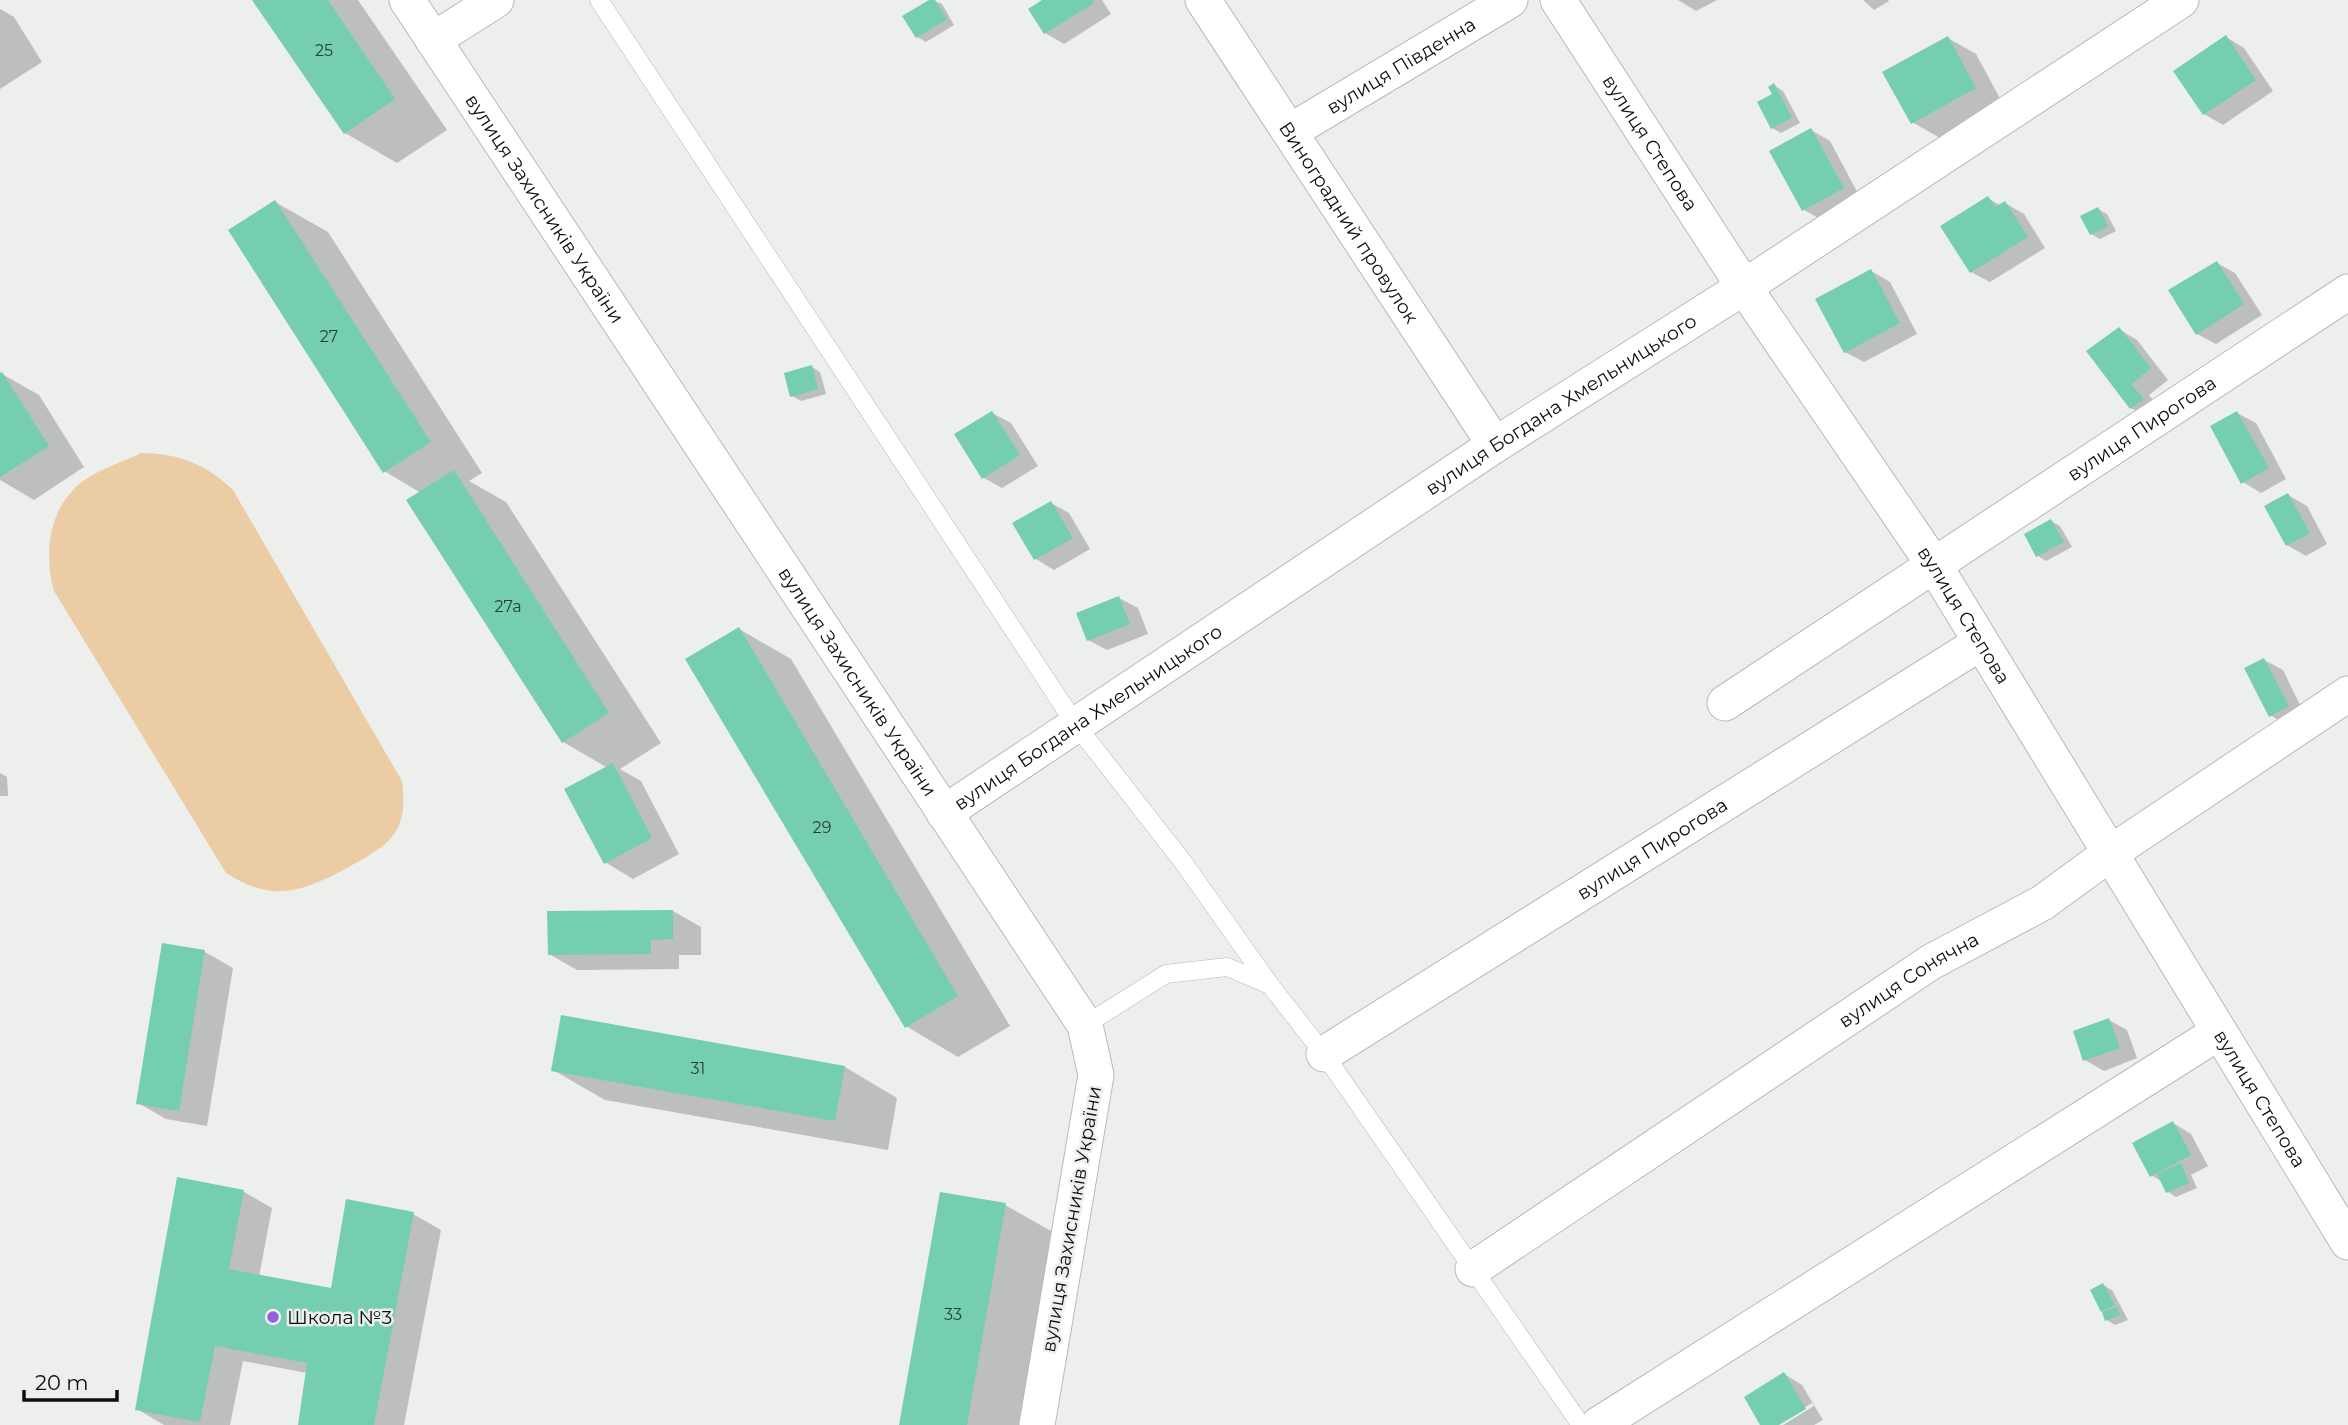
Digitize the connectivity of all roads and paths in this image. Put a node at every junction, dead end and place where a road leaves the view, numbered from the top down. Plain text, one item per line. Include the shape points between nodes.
1 (407, 0) edge
2 (496, 0) edge
3 (599, 0) edge
4 (1203, 0) edge
5 (1510, 0) edge
6 (1558, 0) edge
7 (2181, 0) edge
8 (433, 40) junction
9 (1291, 131) junction
10 (1744, 287) junction
11 (2348, 292) edge
12 (1495, 445) junction
13 (1934, 565) junction
14 (1980, 643) junction
15 (2348, 694) edge
16 (1725, 703) dead end
17 (1076, 725) junction
18 (944, 813) junction
19 (2109, 854) junction
20 (1270, 985) junction
21 (1085, 1025) junction
22 (2219, 1032) junction
23 (1324, 1054) junction
24 (2348, 1242) edge
25 (1473, 1269) junction
26 (1037, 1425) edge
27 (1581, 1425) edge
28 (1598, 1425) edge

1 - 8 street, вулиця Захисників України
2 - 8 street
3 - 17 lane
4 - 9 street, Виноградний провулок
5 - 9 street, вулиця Південна
6 - 10 street, вулиця Степова
7 - 10 street, вулиця Богдана Хмельницького
8 - 18 street, вулиця Захисників України
9 - 12 street, Виноградний провулок
10 - 12 street, вулиця Богдана Хмельницького
10 - 13 street, вулиця Степова
11 - 13 street, вулиця Пирогова
12 - 17 street, вулиця Богдана Хмельницького
13 - 14 street, вулиця Степова
13 - 16 street, вулиця Пирогова
14 - 19 street, вулиця Степова
14 - 23 street, вулиця Пирогова
15 - 19 street, вулиця Сонячна
17 - 18 street, вулиця Богдана Хмельницького
17 - 20 lane via 1183,862
18 - 21 street, вулиця Захисників України
19 - 22 street, вулиця Степова
19 - 25 street, вулиця Сонячна via 2042,903 1931,962
20 - 21 lane via 1227,967 1166,974
20 - 23 lane
21 - 26 street, вулиця Захисників України via 1096,1076
22 - 24 street, вулиця Степова
22 - 28 street
23 - 25 lane
25 - 27 lane

